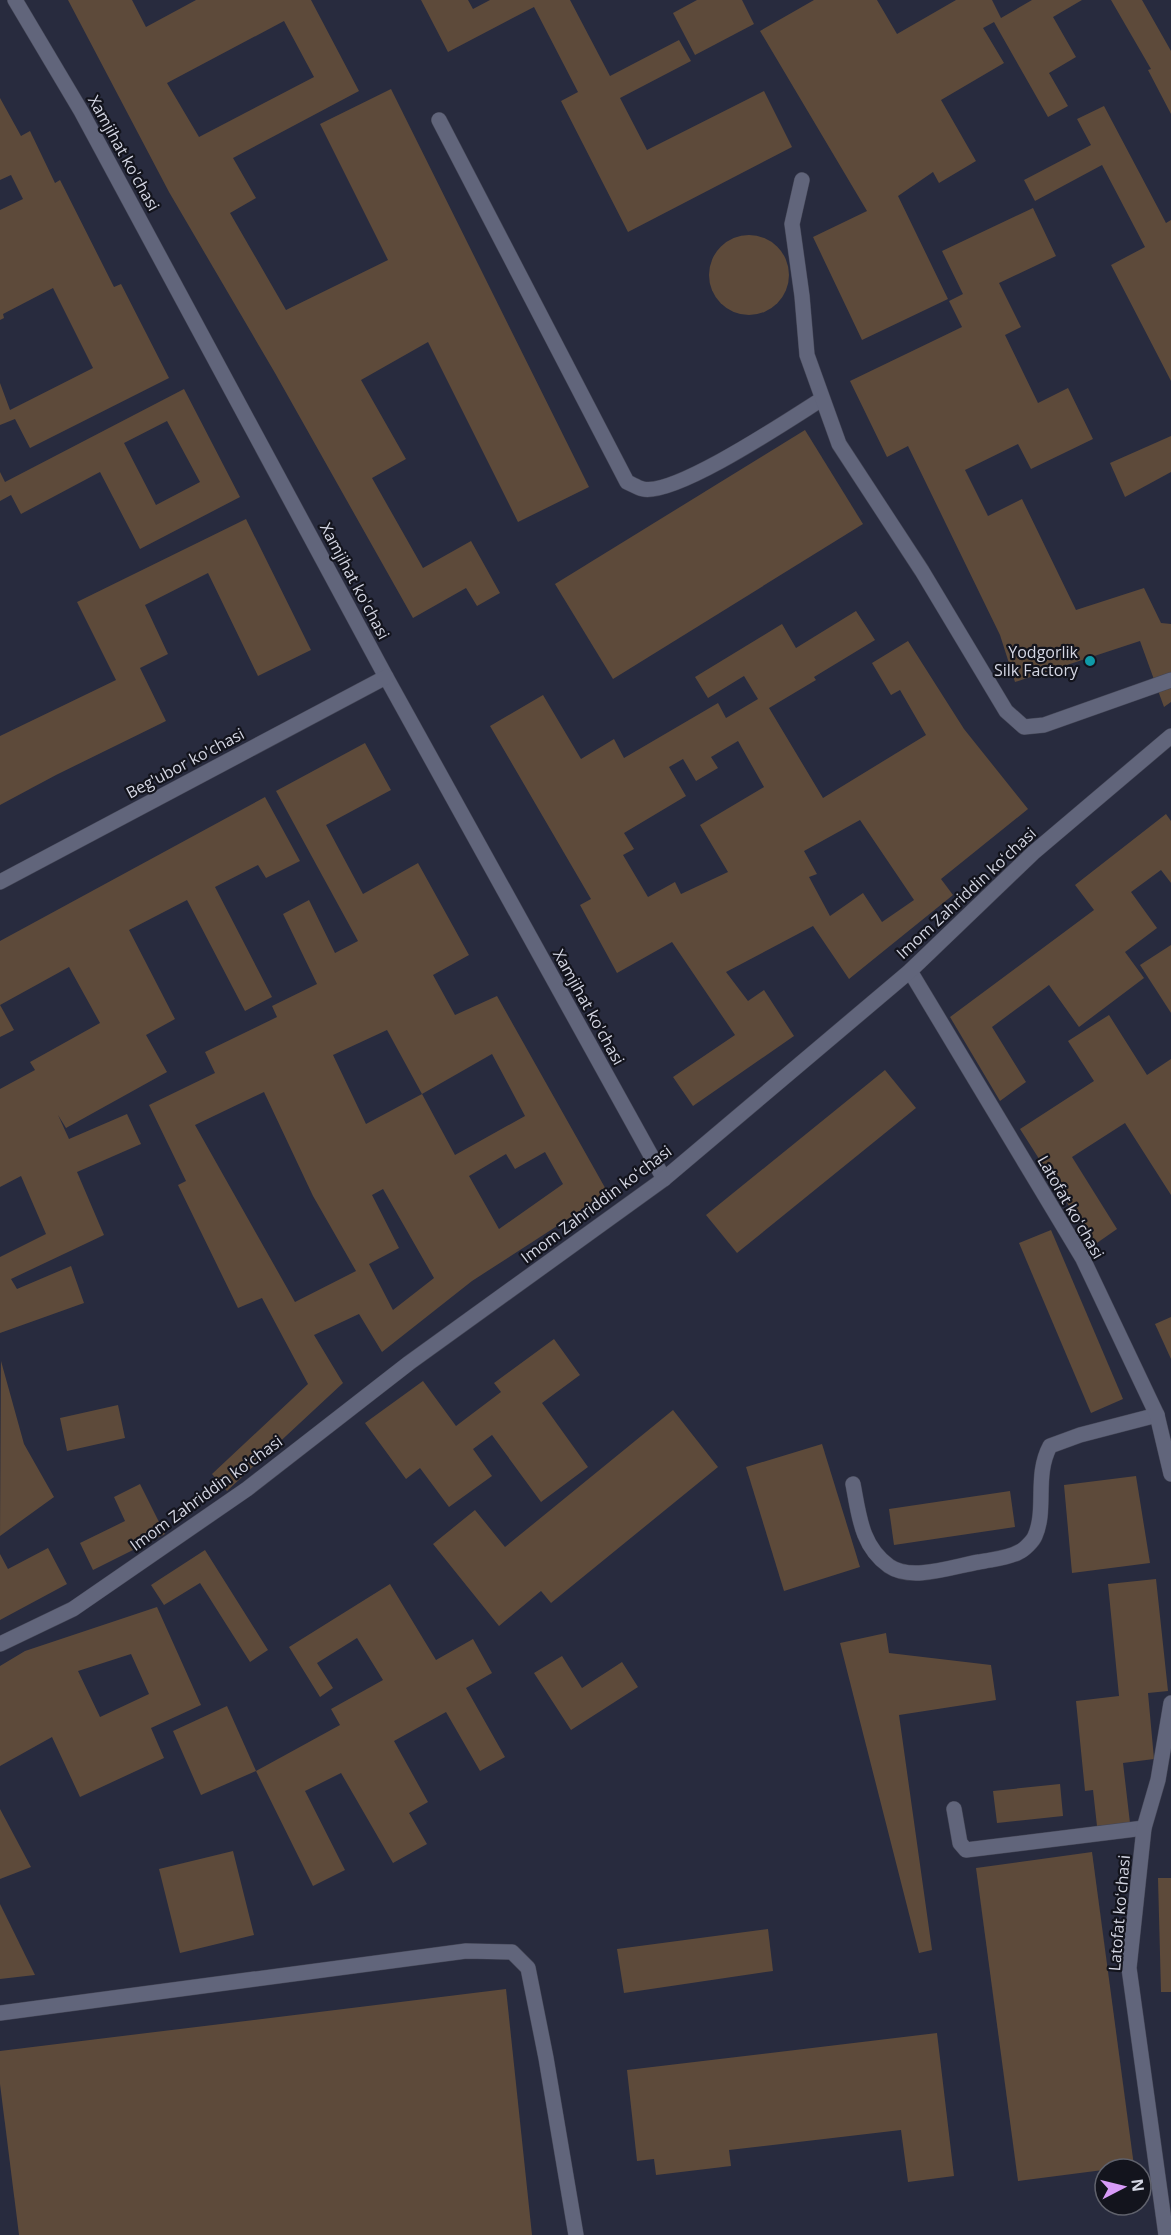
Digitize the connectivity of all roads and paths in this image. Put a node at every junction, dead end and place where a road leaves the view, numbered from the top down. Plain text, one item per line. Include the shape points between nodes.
1 (15, 0) edge
2 (439, 120) dead end
3 (802, 180) dead end
4 (822, 399) junction
5 (386, 677) junction
6 (1171, 680) edge
7 (1171, 736) edge
8 (0, 882) edge
9 (910, 971) junction
10 (663, 1179) junction
11 (1157, 1415) junction
12 (1171, 1474) edge
13 (853, 1484) dead end
14 (0, 1644) edge
15 (1171, 1703) edge
16 (954, 1809) dead end
17 (1144, 1828) junction
18 (0, 2013) edge
19 (576, 2235) edge
20 (1166, 2235) edge

1 - 5 street, Xamjihat ko'chasi via 81,111
2 - 4 street via 627,482 644,490 699,474
3 - 4 street via 792,224 807,355
4 - 6 street via 838,444 922,571 1006,711 1024,727 1044,725
5 - 8 street, Beg'ubor ko'chasi
5 - 10 street, Xamjihat ko'chasi
7 - 9 street, Imom Zahriddin koʻchasi via 1033,853
9 - 10 street, Imom Zahriddin koʻchasi
9 - 11 street, Latofat koʻchasi via 1083,1259
10 - 14 street, Imom Zahriddin koʻchasi via 409,1363 247,1489 73,1609
11 - 12 street, Latofat koʻchasi
11 - 13 street via 1050,1446 1043,1460 1035,1537 1021,1552 1001,1558 931,1572 896,1570 868,1546
15 - 17 street, Latofat koʻchasi via 1158,1780
16 - 17 street via 960,1843 966,1850
17 - 20 street, Latofat koʻchasi via 1129,1968
18 - 19 street via 466,1951 512,1952 528,1968

